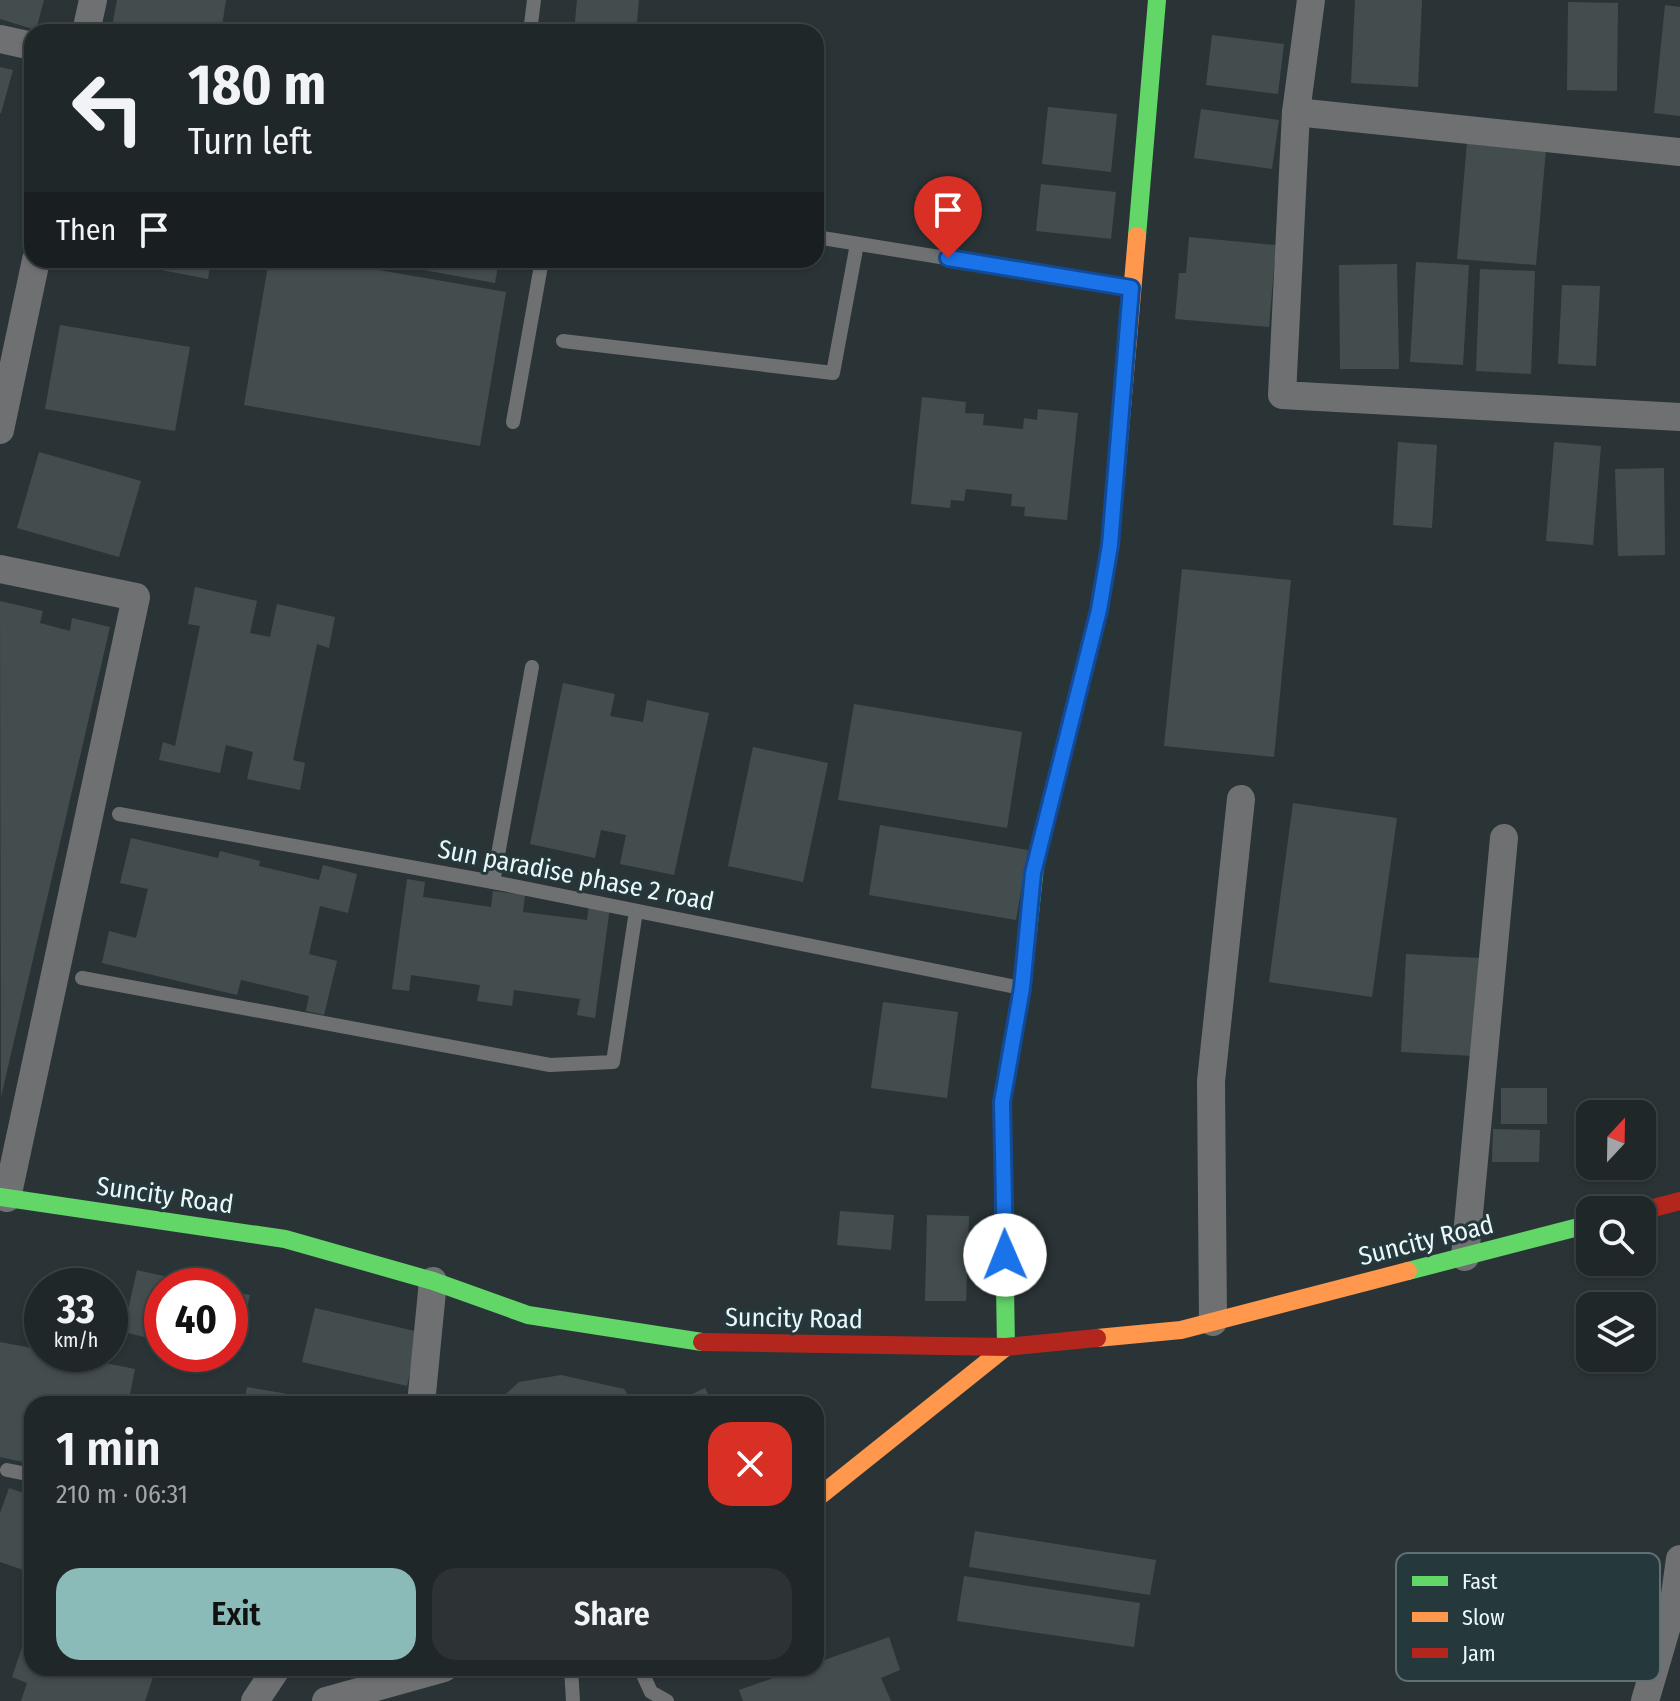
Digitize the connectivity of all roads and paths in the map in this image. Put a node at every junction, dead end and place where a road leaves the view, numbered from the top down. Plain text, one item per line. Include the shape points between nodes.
1 (93, 0) edge
2 (534, 0) edge
3 (1157, 0) edge
4 (1311, 0) edge
5 (88, 24) edge
6 (531, 24) edge
7 (0, 39) edge
8 (24, 44) edge
9 (1296, 112) junction
10 (1680, 152) edge
11 (824, 238) edge
12 (857, 244) junction
13 (32, 268) edge
14 (541, 268) edge
15 (1131, 288) junction
16 (12, 312) edge
17 (563, 341) dead end
18 (1680, 417) edge
19 (513, 422) dead end
20 (0, 430) edge
21 (0, 569) edge
22 (532, 667) dead end
23 (1241, 799) dead end
24 (119, 814) dead end
25 (1504, 838) dead end
26 (493, 882) junction
27 (636, 911) junction
28 (82, 978) dead end
29 (1022, 988) junction
30 (3, 1197) edge
31 (1680, 1201) edge
32 (1656, 1207) edge
33 (1576, 1228) edge
34 (1465, 1257) junction
35 (433, 1281) junction
36 (1213, 1322) junction
37 (1006, 1347) junction
38 (422, 1396) edge
39 (7, 1470) dead end
40 (24, 1473) edge
41 (824, 1493) edge
42 (1680, 1559) edge
43 (1660, 1650) edge
44 (272, 1676) edge
45 (415, 1676) edge
46 (571, 1676) edge
47 (644, 1676) edge
48 (1651, 1681) edge
49 (255, 1701) edge
50 (326, 1701) edge
51 (573, 1701) edge
52 (667, 1701) edge
53 (1645, 1701) edge

1 - 5 street
2 - 6 lane
3 - 15 street
4 - 9 street
7 - 8 street
9 - 10 street
9 - 18 street via 1282,395
11 - 12 lane
12 - 15 lane
12 - 17 lane via 833,373
13 - 16 street
14 - 19 lane
15 - 29 street via 1110,545 1099,610 1033,873
16 - 20 street
21 - 30 street via 136,597
22 - 26 lane
23 - 36 street via 1211,1081
24 - 26 lane, Sun paradise phase 2 road
25 - 34 street
26 - 27 lane, Sun paradise phase 2 road
27 - 28 lane via 613,1062 550,1065
27 - 29 lane, Sun paradise phase 2 road
29 - 37 street via 1002,1102
30 - 35 street, Suncity Road via 285,1239
31 - 32 street
33 - 34 street, Suncity Road
34 - 36 street, Suncity Road
35 - 37 street, Suncity Road via 528,1315 706,1343
35 - 38 street
36 - 37 street, Suncity Road via 1181,1330
37 - 41 street
39 - 40 lane
42 - 43 street
44 - 49 street
45 - 50 street
46 - 51 lane
47 - 52 lane via 651,1692
48 - 53 street

